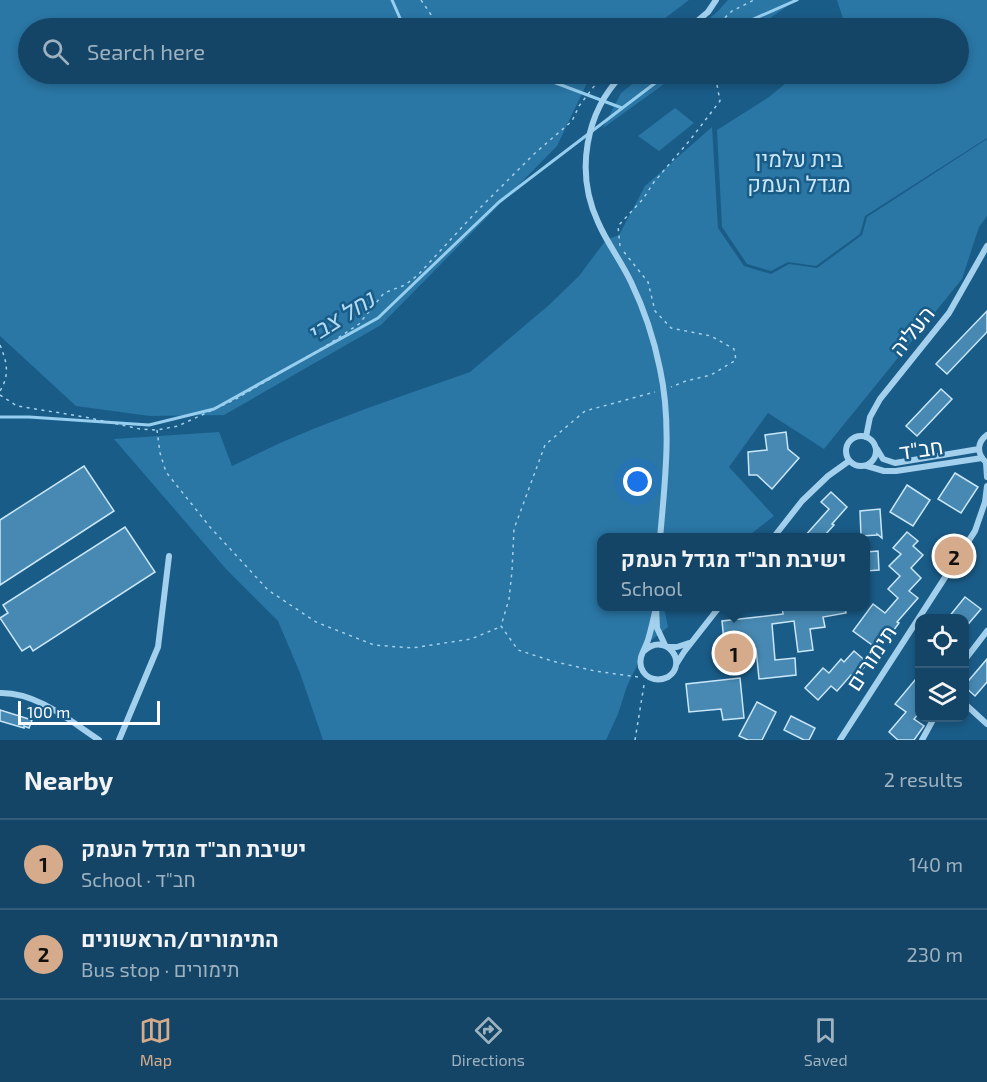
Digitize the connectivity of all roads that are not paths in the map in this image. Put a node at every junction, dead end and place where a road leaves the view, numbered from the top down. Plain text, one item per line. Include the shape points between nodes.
1 (717, 0) edge
2 (701, 18) edge
3 (614, 84) edge
4 (987, 246) edge
5 (987, 428) edge
6 (987, 435) edge
7 (866, 437) junction
8 (979, 448) junction
9 (877, 449) junction
10 (849, 461) junction
11 (985, 461) edge
12 (867, 466) junction
13 (987, 477) edge
14 (987, 486) edge
15 (986, 500) edge
16 (660, 533) edge
17 (777, 533) edge
18 (169, 556) dead end
19 (655, 611) edge
20 (656, 611) edge
21 (716, 611) edge
22 (987, 632) edge
23 (692, 641) junction
24 (667, 646) junction
25 (644, 651) junction
26 (969, 655) edge
27 (676, 665) junction
28 (0, 693) edge
29 (969, 708) edge
30 (931, 722) edge
31 (987, 724) edge
32 (99, 740) edge
33 (119, 740) edge
34 (840, 740) edge
35 (922, 740) edge

1 - 2 street
3 - 16 street via 591,127 586,153 587,181 599,224 638,296 657,353 667,429
4 - 7 street, העליה via 949,313 880,399 870,417
5 - 6 street
6 - 8 street
7 - 9 street
7 - 10 street via 855,437 847,445
8 - 9 street, חב"ד via 895,463 883,459
8 - 11 street
9 - 12 street via 876,458
10 - 12 street via 855,466
10 - 17 street via 802,501
11 - 12 street, חב"ד via 896,471
11 - 13 street
14 - 15 street, תימורים
15 - 34 street, תימורים via 975,531
18 - 33 street via 158,647
19 - 25 street
20 - 24 street via 657,628
21 - 23 street
22 - 26 street
23 - 24 street
23 - 27 street
24 - 25 street via 654,644
24 - 27 street via 674,653
25 - 27 street via 641,667 653,679 665,679
28 - 32 street via 39,701
29 - 31 street
30 - 35 street

